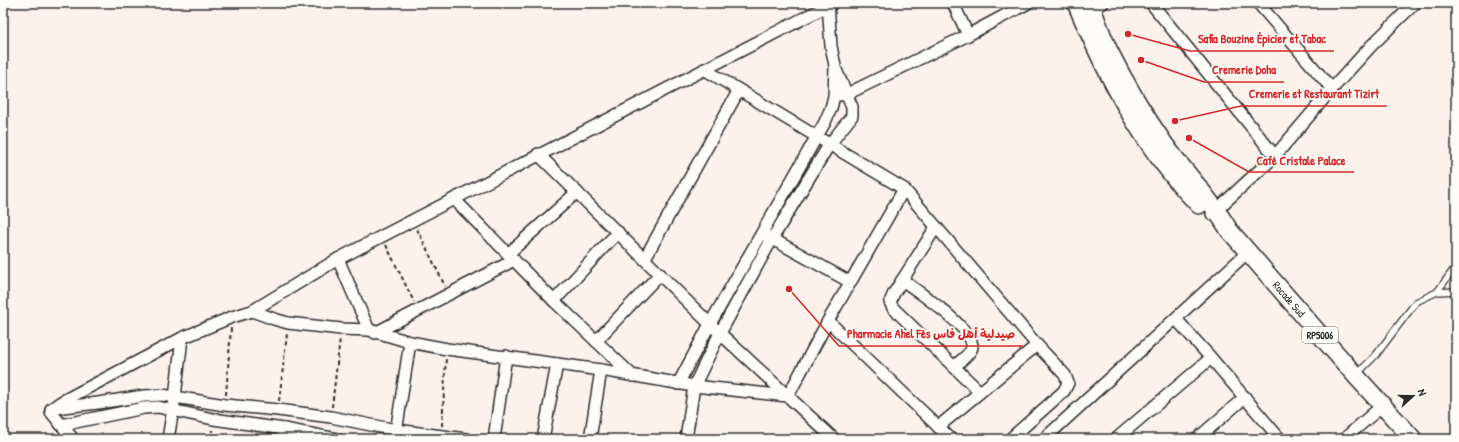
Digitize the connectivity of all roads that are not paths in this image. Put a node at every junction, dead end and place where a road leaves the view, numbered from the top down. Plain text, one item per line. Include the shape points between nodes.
1 (953, 3) edge
2 (1028, 3) edge
3 (1151, 3) edge
4 (1258, 3) edge
5 (1415, 3) edge
6 (830, 4) edge
7 (1088, 6) edge
8 (1403, 7) edge
9 (968, 35) junction
10 (835, 66) junction
11 (704, 69) junction
12 (739, 90) junction
13 (1332, 90) junction
14 (847, 94) junction
15 (834, 96) junction
16 (816, 136) junction
17 (829, 145) junction
18 (538, 154) junction
19 (1275, 156) junction
20 (904, 189) junction
21 (577, 192) junction
22 (454, 199) junction
23 (1214, 213) junction
24 (936, 227) junction
25 (618, 232) junction
26 (762, 233) junction
27 (772, 239) junction
28 (1248, 252) junction
29 (511, 257) junction
30 (645, 258) junction
31 (338, 259) junction
32 (1456, 266) edge
33 (660, 274) junction
34 (902, 280) junction
35 (850, 282) junction
36 (1456, 291) edge
37 (1438, 292) junction
38 (554, 301) junction
39 (252, 311) junction
40 (1176, 319) junction
41 (828, 321) junction
42 (710, 324) junction
43 (372, 332) junction
44 (720, 332) junction
45 (182, 338) junction
46 (596, 341) junction
47 (410, 342) junction
48 (1037, 344) junction
49 (506, 356) junction
50 (1211, 358) junction
51 (557, 364) junction
52 (954, 367) junction
53 (601, 370) junction
54 (1355, 375) junction
55 (633, 376) junction
56 (678, 384) junction
57 (694, 386) junction
58 (980, 392) junction
59 (788, 396) junction
60 (175, 397) junction
61 (1245, 397) junction
62 (1382, 405) junction
63 (51, 409) junction
64 (173, 409) junction
65 (61, 425) junction
66 (938, 427) junction
67 (283, 434) edge
68 (396, 434) edge
69 (1274, 437) edge
70 (73, 439) edge
71 (168, 439) edge
72 (337, 439) edge
73 (466, 439) edge
74 (494, 439) edge
75 (543, 439) edge
76 (590, 439) edge
77 (686, 439) edge
78 (834, 439) edge
79 (951, 439) edge
80 (1010, 439) edge
81 (1044, 439) edge
82 (1116, 439) edge
83 (1197, 439) edge
84 (1344, 439) edge
85 (1413, 439) edge

1 - 9 street
2 - 9 street
3 - 19 street
4 - 13 street
5 - 8 street
6 - 10 street via 831,46
6 - 11 street
7 - 23 main road, RP5006 via 1107,73 1136,124 1172,174
8 - 13 street
9 - 14 street
10 - 14 street
10 - 15 street
11 - 12 street
11 - 18 street
12 - 16 street
12 - 30 street
13 - 19 street
14 - 15 street
14 - 17 street via 853,110 852,116
15 - 16 street via 825,122
16 - 17 street
16 - 26 street
17 - 20 street
17 - 27 street
18 - 21 street
18 - 22 street
19 - 23 street
20 - 24 street
20 - 35 street
21 - 25 street
21 - 29 street
22 - 29 street
22 - 31 street
23 - 28 main road, Rocade Sud / RP5006
24 - 34 street
24 - 48 street
25 - 30 street
25 - 38 street
26 - 27 street
26 - 42 street
27 - 35 street
27 - 44 street
28 - 40 street
28 - 54 main road, Rocade Sud / RP5006
29 - 38 street
29 - 43 street via 450,295
30 - 33 street
31 - 39 street
31 - 43 street
32 - 37 lane
33 - 42 street
33 - 46 street
34 - 52 street via 890,301 891,305
34 - 52 street via 941,307 971,340 971,350
35 - 41 street
36 - 37 lane
37 - 54 lane via 1416,302 1376,355
38 - 46 street
39 - 43 street via 288,323
39 - 45 street
40 - 50 street
40 - 81 street
41 - 59 street
41 - 66 street
42 - 44 street
42 - 56 street
43 - 47 street
44 - 57 street
44 - 59 street
45 - 60 street
45 - 63 street
46 - 55 street
47 - 49 street
47 - 68 street
48 - 58 street
48 - 80 street via 1065,375 1068,385
49 - 51 street
49 - 74 street
50 - 61 street
50 - 82 street
51 - 53 street
51 - 75 street
52 - 58 street
53 - 55 street
53 - 76 street
54 - 62 main road, Rocade Sud / RP5006
55 - 56 street
56 - 57 street
57 - 59 street
57 - 77 street
58 - 66 street
59 - 78 street
60 - 63 street via 149,396
60 - 64 street
60 - 68 street via 331,417
61 - 69 street
61 - 83 street
62 - 84 street
62 - 85 main road, Rocade Sud / RP5006
63 - 65 street via 53,416
64 - 65 street via 144,408
64 - 67 street
64 - 71 street
65 - 70 street
66 - 79 street
67 - 72 street
68 - 73 street via 441,435

